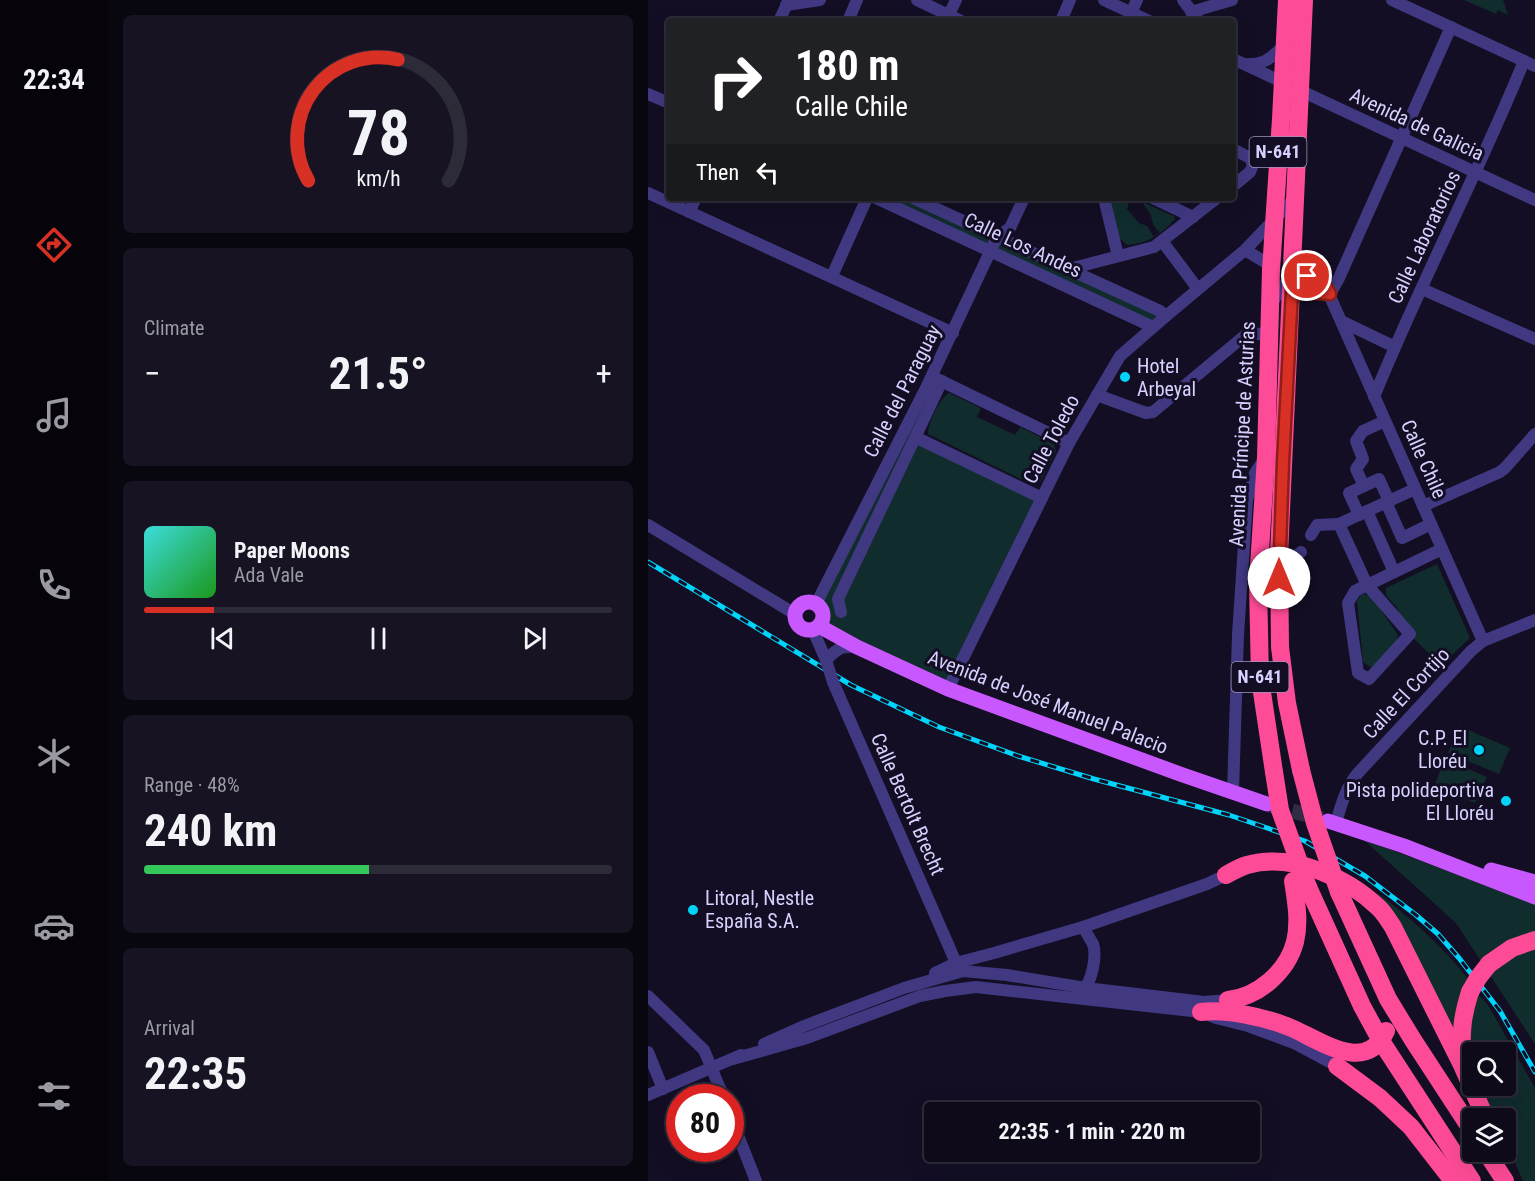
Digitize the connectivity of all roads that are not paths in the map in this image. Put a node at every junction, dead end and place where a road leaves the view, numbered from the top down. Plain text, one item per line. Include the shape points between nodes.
1 (820, 0) edge
2 (857, 0) edge
3 (956, 0) edge
4 (1071, 0) edge
5 (1104, 0) edge
6 (1137, 0) edge
7 (1183, 0) edge
8 (1232, 0) edge
9 (1287, 0) edge
10 (1295, 0) edge
11 (1304, 0) edge
12 (1392, 0) edge
13 (922, 1) edge
14 (788, 3) edge
15 (1131, 13) junction
16 (1195, 16) edge
17 (780, 18) edge
18 (849, 18) edge
19 (947, 18) edge
20 (1062, 18) edge
21 (1142, 18) edge
22 (1451, 27) junction
23 (1285, 45) junction
24 (1238, 62) edge
25 (1530, 64) edge
26 (1291, 86) junction
27 (648, 94) edge
28 (666, 102) edge
29 (1402, 138) junction
30 (1236, 151) edge
31 (1475, 172) junction
32 (1236, 184) edge
33 (648, 193) edge
34 (1294, 199) junction
35 (1535, 200) edge
36 (694, 201) edge
37 (866, 201) edge
38 (882, 201) edge
39 (920, 201) edge
40 (1023, 201) edge
41 (1105, 201) edge
42 (1159, 201) edge
43 (1213, 201) edge
44 (689, 212) junction
45 (1193, 217) junction
46 (1274, 222) junction
47 (998, 237) junction
48 (1162, 241) junction
49 (1245, 250) junction
50 (991, 252) junction
51 (1118, 256) junction
52 (1069, 269) junction
53 (1270, 270) junction
54 (832, 276) junction
55 (1292, 284) junction
56 (1198, 289) junction
57 (1422, 289) junction
58 (1330, 294) junction
59 (1270, 307) junction
60 (1166, 316) junction
61 (1341, 321) junction
62 (1154, 327) junction
63 (953, 333) junction
64 (1269, 336) junction
65 (1535, 339) edge
66 (1395, 347) junction
67 (937, 379) junction
68 (1097, 395) junction
69 (1374, 397) junction
70 (1385, 421) junction
71 (1535, 434) edge
72 (915, 437) junction
73 (1069, 443) junction
74 (1266, 457) junction
75 (1364, 486) junction
76 (1415, 489) junction
77 (1042, 498) junction
78 (1388, 502) junction
79 (1423, 506) junction
80 (1363, 513) junction
81 (1339, 524) junction
82 (1431, 524) junction
83 (648, 525) edge
84 (1314, 530) dead end
85 (1442, 549) junction
86 (1301, 552) dead end
87 (1279, 555) junction
88 (1394, 572) junction
89 (1367, 585) junction
90 (816, 604) junction
91 (841, 612) dead end
92 (795, 614) junction
93 (1535, 620) edge
94 (816, 628) junction
95 (1483, 640) junction
96 (857, 647) junction
97 (826, 660) junction
98 (948, 689) junction
99 (1233, 792) junction
100 (1274, 807) junction
101 (1332, 822) joint
102 (1404, 846) junction
103 (1226, 875) joint
104 (1535, 882) edge
105 (1300, 884) junction
106 (1535, 897) edge
107 (1083, 927) junction
108 (1535, 940) edge
109 (959, 967) junction
110 (976, 987) junction
111 (1086, 988) junction
112 (1010, 990) junction
113 (648, 996) edge
114 (1388, 999) junction
115 (1228, 1000) joint
116 (648, 1011) edge
117 (1201, 1012) junction
118 (666, 1014) junction
119 (1382, 1041) junction
120 (648, 1052) edge
121 (734, 1059) junction
122 (1462, 1065) joint
123 (1337, 1066) joint
124 (713, 1068) junction
125 (719, 1084) edge
126 (663, 1089) junction
127 (648, 1095) edge
128 (1462, 1115) edge
129 (744, 1151) edge
130 (1493, 1162) edge
131 (1505, 1162) edge
132 (756, 1181) edge
133 (1453, 1181) edge
134 (1472, 1181) edge
135 (1505, 1181) edge
136 (1514, 1181) edge

1 - 14 street
2 - 18 street
3 - 19 street
4 - 20 street
5 - 15 street
6 - 15 street
7 - 16 street
8 - 16 street
9 - 23 highway, Avenida Príncipe de Asturias
10 - 26 highway, Avenida Príncipe de Asturias
11 - 26 highway, Avenida Príncipe de Asturias / N-641
12 - 22 street
13 - 19 street
14 - 17 street
15 - 21 street
22 - 25 street
22 - 29 street
23 - 24 street via 1260,64
23 - 26 highway, Avenida Príncipe de Asturias
24 - 26 street, Avenida de Galicia
25 - 31 street, Calle Laboratorios
26 - 29 street, Avenida de Galicia
26 - 34 highway, Avenida Príncipe de Asturias / N-641
26 - 46 highway, Avenida Príncipe de Asturias / N-641
27 - 28 street
29 - 31 street, Avenida de Galicia
29 - 58 street
30 - 32 street via 1250,158 1253,165
31 - 35 street, Avenida de Galicia
31 - 57 street, Calle Laboratorios
33 - 44 street
34 - 46 street, Calle Toledo
34 - 55 highway, Avenida Príncipe de Asturias / N-641
36 - 44 street
37 - 54 street
38 - 50 street, Calle Los Andes
39 - 47 street, Calle Los Andes
40 - 47 street, Calle del Paraguay via 1010,228
41 - 51 street
42 - 45 street
43 - 45 street
44 - 54 street
45 - 48 street
46 - 49 street, Calle Toledo
46 - 53 highway, Avenida Príncipe de Asturias / N-641
47 - 50 street, Calle del Paraguay
47 - 52 street, Calle Los Andes
48 - 51 street via 1154,247
48 - 56 street
49 - 53 street
49 - 56 street, Calle Toledo
50 - 62 street, Calle Los Andes
50 - 63 street, Calle del Paraguay
51 - 52 street
52 - 60 street, Calle Los Andes
53 - 59 highway, Avenida Príncipe de Asturias / N-641
54 - 63 street
55 - 58 street
55 - 59 street via 1280,290
55 - 87 highway, Avenida Príncipe de Asturias / N-641
56 - 60 street, Calle Toledo
57 - 65 street
57 - 66 street, Calle Laboratorios
58 - 61 street, Calle Chile
59 - 64 highway, Avenida Príncipe de Asturias / N-641
60 - 62 street, Calle Toledo
61 - 66 street
61 - 69 street, Calle Chile
62 - 68 street, Calle Toledo via 1120,356
63 - 67 street, Calle del Paraguay
64 - 68 street via 1249,332 1153,412
64 - 74 highway, Avenida Príncipe de Asturias / N-641
66 - 69 street, Calle Laboratorios
67 - 72 street, Calle del Paraguay
67 - 73 street
67 - 90 street, Calle del Paraguay
68 - 73 street, Calle Toledo
69 - 70 street, Calle Chile
70 - 75 street via 1363,431 1356,441 1363,459 1356,469
70 - 76 street, Calle Chile
71 - 79 street via 1500,472
72 - 77 street
72 - 91 street, Calle del Paraguay via 838,599
73 - 77 street, Calle Toledo
74 - 99 street via 1247,500
74 - 100 highway, Avenida Príncipe de Asturias / N-641, bridge via 1258,582 1260,679 1274,772
75 - 78 street via 1379,479
75 - 80 street via 1349,493
76 - 78 street
76 - 79 street, Calle Chile
77 - 98 street, Calle Toledo
78 - 80 street
78 - 82 street via 1402,538
79 - 82 street, Calle Chile
80 - 81 street
80 - 88 street
81 - 84 street
81 - 89 street
82 - 85 street, Calle Chile
83 - 92 street
85 - 88 street
85 - 95 street, Calle Chile
86 - 87 street via 1296,556
87 - 114 highway, Avenida Príncipe de Asturias / N-641, bridge via 1280,647 1300,770 1339,892
88 - 89 street
89 - 89 street via 1355,591 1348,603 1358,674 1368,679 1410,634
90 - 92 main road via 803,603
90 - 94 main road via 823,620
92 - 94 main road via 800,627
93 - 95 street, Calle El Cortijo
94 - 96 main road, Avenida de José Manuel Palacio
94 - 97 street, Calle Bertolt Brecht
95 - 101 street, Calle El Cortijo via 1351,781
96 - 97 street via 843,646
96 - 98 main road, Avenida de José Manuel Palacio
97 - 109 street, Calle Bertolt Brecht, bridge
98 - 99 main road, Avenida de José Manuel Palacio
99 - 100 main road, Avenida de José Manuel Palacio
100 - 105 highway, Avenida Príncipe de Asturias / N-641, bridge
101 - 102 main road
102 - 104 main road
102 - 106 main road
103 - 107 street
103 - 122 highway via 1246,865 1287,863 1321,871 1365,896 1393,927
105 - 115 highway via 1295,942 1282,968 1262,987
105 - 119 highway, Avenida Príncipe de Asturias / N-641
107 - 109 street
107 - 111 street via 1093,945 1094,958
108 - 122 highway, bridge via 1512,948 1489,964 1478,978 1464,1011
109 - 110 street, Calle Bertolt Brecht
109 - 111 street
109 - 121 street via 804,1026
110 - 112 street
110 - 121 street via 920,996 807,1038
111 - 112 street via 1079,992 1025,986
111 - 115 street via 1204,1002
112 - 117 street
113 - 118 street
114 - 119 highway via 1391,1020
114 - 128 highway, Avenida Príncipe de Asturias / N-641
116 - 118 street
117 - 119 highway via 1259,1018 1347,1053 1368,1052
117 - 123 street via 1294,1043
118 - 124 street via 704,1050
119 - 134 highway, Avenida Príncipe de Asturias / N-641
120 - 126 street
121 - 124 street
123 - 133 highway via 1380,1098 1410,1127
124 - 125 street
124 - 126 street
126 - 127 street
129 - 132 street
130 - 135 highway
131 - 136 highway

